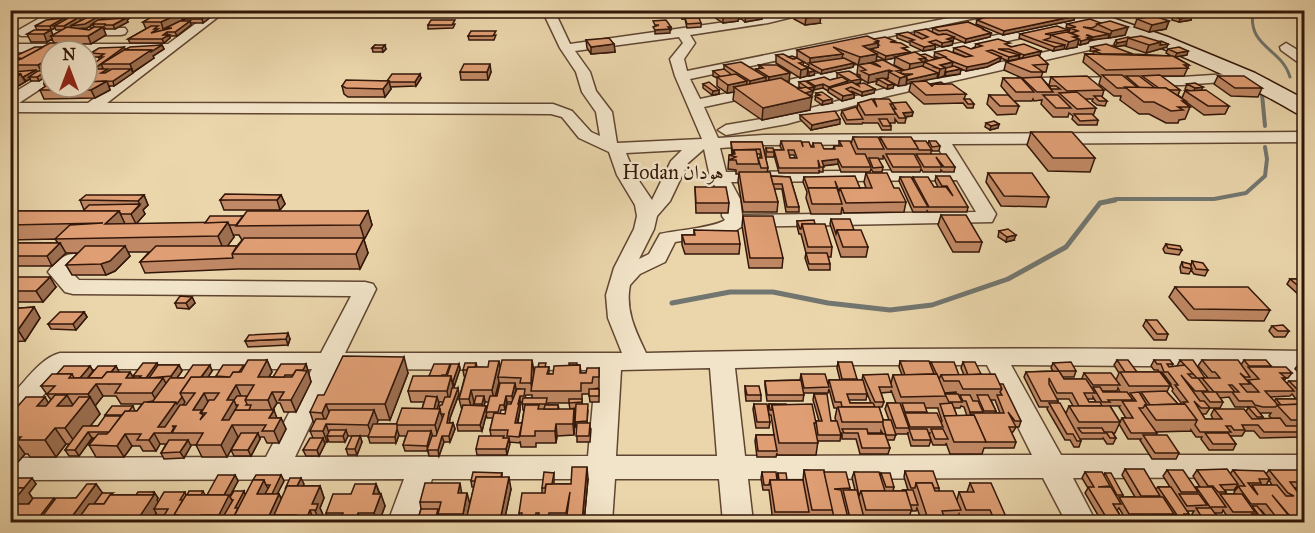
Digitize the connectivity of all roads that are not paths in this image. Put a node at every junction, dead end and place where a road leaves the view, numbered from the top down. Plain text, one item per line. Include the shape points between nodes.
1 (222, 10) edge
2 (548, 10) edge
3 (816, 10) edge
4 (1008, 10) edge
5 (1071, 10) edge
6 (94, 11) edge
7 (152, 12) edge
8 (765, 15) edge
9 (1095, 18) junction
10 (957, 20) junction
11 (121, 31) junction
12 (16, 32) edge
13 (682, 33) junction
14 (1142, 34) junction
15 (882, 35) junction
16 (1002, 38) junction
17 (1305, 43) edge
18 (99, 45) edge
19 (171, 48) junction
20 (566, 48) junction
21 (12, 49) edge
22 (39, 49) edge
23 (99, 50) edge
24 (925, 55) junction
25 (1050, 57) junction
26 (761, 59) junction
27 (1305, 60) edge
28 (986, 70) junction
29 (967, 75) junction
30 (682, 76) junction
31 (1250, 77) junction
32 (39, 84) edge
33 (799, 92) junction
34 (10, 102) edge
35 (1300, 102) edge
36 (697, 104) junction
37 (10, 107) edge
38 (92, 108) junction
39 (817, 110) junction
40 (1305, 137) edge
41 (706, 139) junction
42 (941, 139) junction
43 (612, 147) junction
44 (961, 175) junction
45 (719, 177) junction
46 (647, 215) junction
47 (736, 221) junction
48 (73, 260) edge
49 (617, 286) junction
50 (995, 357) junction
51 (1276, 358) junction
52 (1305, 359) edge
53 (330, 361) junction
54 (722, 361) junction
55 (609, 362) junction
56 (638, 362) junction
57 (1305, 388) edge
58 (10, 415) edge
59 (1052, 466) junction
60 (1305, 466) edge
61 (601, 467) junction
62 (732, 467) junction
63 (275, 468) junction
64 (422, 468) junction
65 (10, 469) edge
66 (404, 522) edge
67 (597, 522) edge
68 (738, 522) edge
69 (1081, 522) edge

1 - 19 street
2 - 20 street
3 - 8 street
4 - 10 street
5 - 9 street
6 - 7 street
6 - 12 street via 58,13
7 - 11 street
8 - 13 street
9 - 14 street
9 - 16 street
10 - 15 street
10 - 16 street
11 - 12 street
11 - 18 street
13 - 20 street
13 - 30 street via 689,43 677,59
14 - 25 street
14 - 31 street
15 - 24 street
15 - 26 street
16 - 24 street
16 - 25 street
17 - 27 street via 1286,47
19 - 23 street
19 - 38 street
20 - 43 street via 604,112
21 - 22 street
24 - 29 street
24 - 33 street
25 - 28 street
26 - 30 street
26 - 33 street
28 - 29 street
28 - 31 street via 1020,82
29 - 39 street
30 - 36 street
31 - 35 street
32 - 34 street
33 - 36 street via 781,86
33 - 39 street
36 - 41 street
37 - 38 street
38 - 43 street via 553,109 567,114 585,135
39 - 41 street
40 - 42 street
41 - 42 street
41 - 43 street
41 - 45 street
41 - 46 street via 680,161 661,201
42 - 44 street
43 - 46 street
44 - 45 street
44 - 47 street via 985,218
45 - 47 street via 731,199
46 - 49 street
47 - 49 street via 722,231 667,238 658,258 633,270
48 - 53 street via 59,272 73,287 365,288
49 - 56 street via 616,312
50 - 51 street
50 - 54 street
50 - 59 street
51 - 52 street
51 - 57 street
53 - 55 street
53 - 58 street via 60,361
53 - 63 street
54 - 56 street
54 - 62 street
55 - 56 street
55 - 61 street
59 - 60 street
59 - 62 street
59 - 69 street
61 - 62 street
61 - 64 street
61 - 67 street
62 - 68 street
63 - 64 street
63 - 65 street
64 - 66 street

